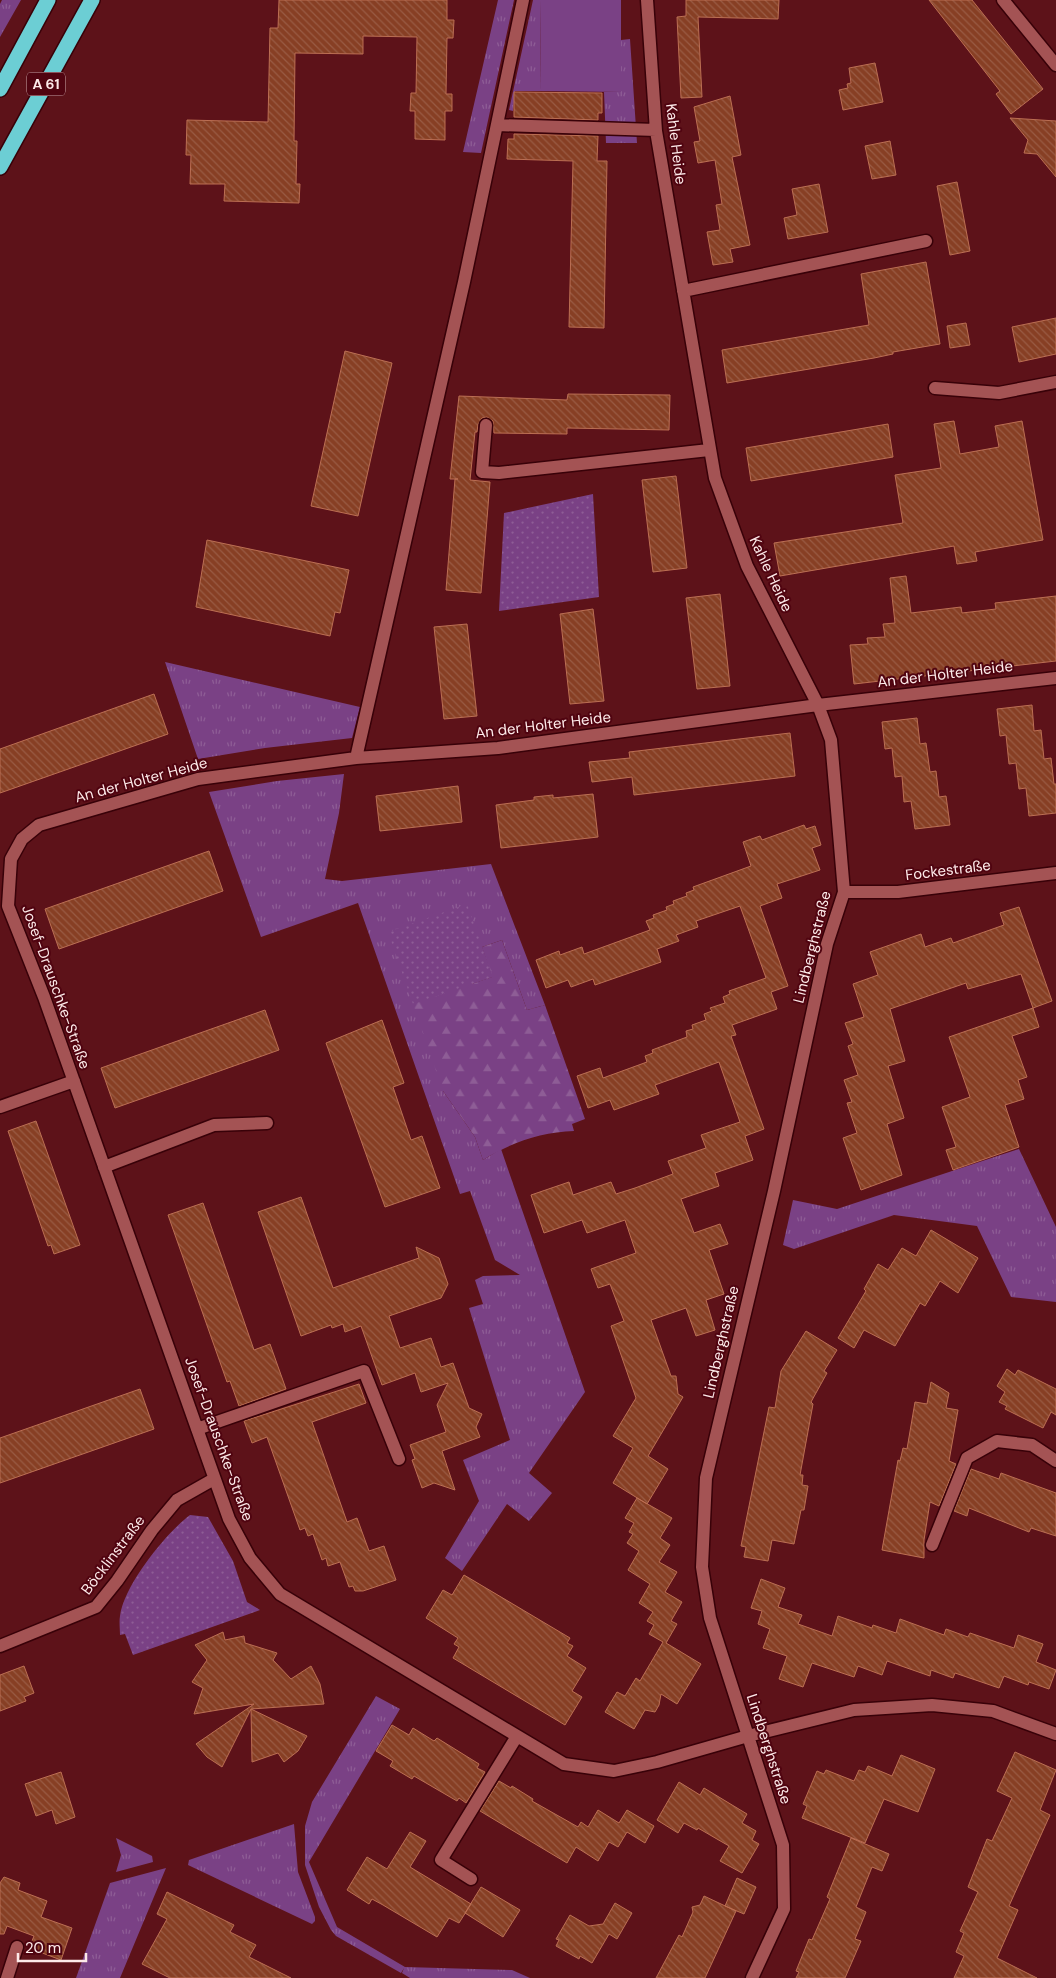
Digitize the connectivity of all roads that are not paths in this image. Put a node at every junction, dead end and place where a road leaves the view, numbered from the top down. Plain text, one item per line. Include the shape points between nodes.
1 (48, 0) edge
2 (92, 0) edge
3 (523, 0) edge
4 (647, 0) edge
5 (1003, 0) edge
6 (1056, 65) edge
7 (0, 89) edge
8 (497, 125) junction
9 (656, 130) junction
10 (0, 167) edge
11 (926, 241) dead end
12 (682, 291) junction
13 (1056, 382) edge
14 (935, 388) dead end
15 (486, 425) dead end
16 (709, 450) junction
17 (1056, 678) edge
18 (818, 705) junction
19 (356, 758) junction
20 (39, 825) joint
21 (1056, 873) edge
22 (844, 892) junction
23 (74, 1081) junction
24 (0, 1107) edge
25 (267, 1123) dead end
26 (104, 1167) junction
27 (196, 1429) junction
28 (399, 1460) dead end
29 (1056, 1461) edge
30 (214, 1479) junction
31 (932, 1545) dead end
32 (0, 1646) edge
33 (1056, 1734) edge
34 (517, 1736) junction
35 (748, 1736) junction
36 (471, 1879) dead end
37 (17, 1947) dead end
38 (7, 1978) edge
39 (752, 1978) edge

1 - 7 highway, A 61
2 - 10 highway, A 61
3 - 8 street
4 - 9 street, Kahle Heide
5 - 6 street
8 - 9 street
8 - 19 street
9 - 12 street, Kahle Heide
11 - 12 street
12 - 16 street, Kahle Heide
13 - 14 street via 999,393
15 - 16 street via 482,472 499,473
16 - 18 street, Kahle Heide via 715,478 747,566
17 - 18 street, An der Holter Heide
18 - 19 street, An der Holter Heide via 498,748
18 - 22 street, Lindberghstraße via 832,740
19 - 20 street, An der Holter Heide via 198,778
20 - 23 street, Josef-Drauschke-Straße via 22,839 11,859 8,906
21 - 22 street, Fockestraße via 898,892
22 - 35 street, Lindberghstraße via 827,944 774,1191 706,1478 702,1567 710,1618
23 - 24 street, Josef-Drauschke-Straße
23 - 26 street, Josef-Drauschke-Straße
25 - 26 street via 214,1125
26 - 27 street, Josef-Drauschke-Straße
27 - 28 street via 364,1371
27 - 30 street, Josef-Drauschke-Straße
29 - 31 street via 1032,1445 998,1440 967,1458
30 - 32 street, Böcklinstraße via 177,1500 96,1607
30 - 34 street, Josef-Drauschke-Straße via 250,1558 280,1594
33 - 35 street, Josef-Drauschke-Straße via 993,1711 932,1705 854,1710
34 - 35 street, Josef-Drauschke-Straße via 564,1764 614,1771
34 - 36 street via 441,1860
35 - 39 street, Lindberghstraße via 784,1845 784,1909
37 - 38 street

